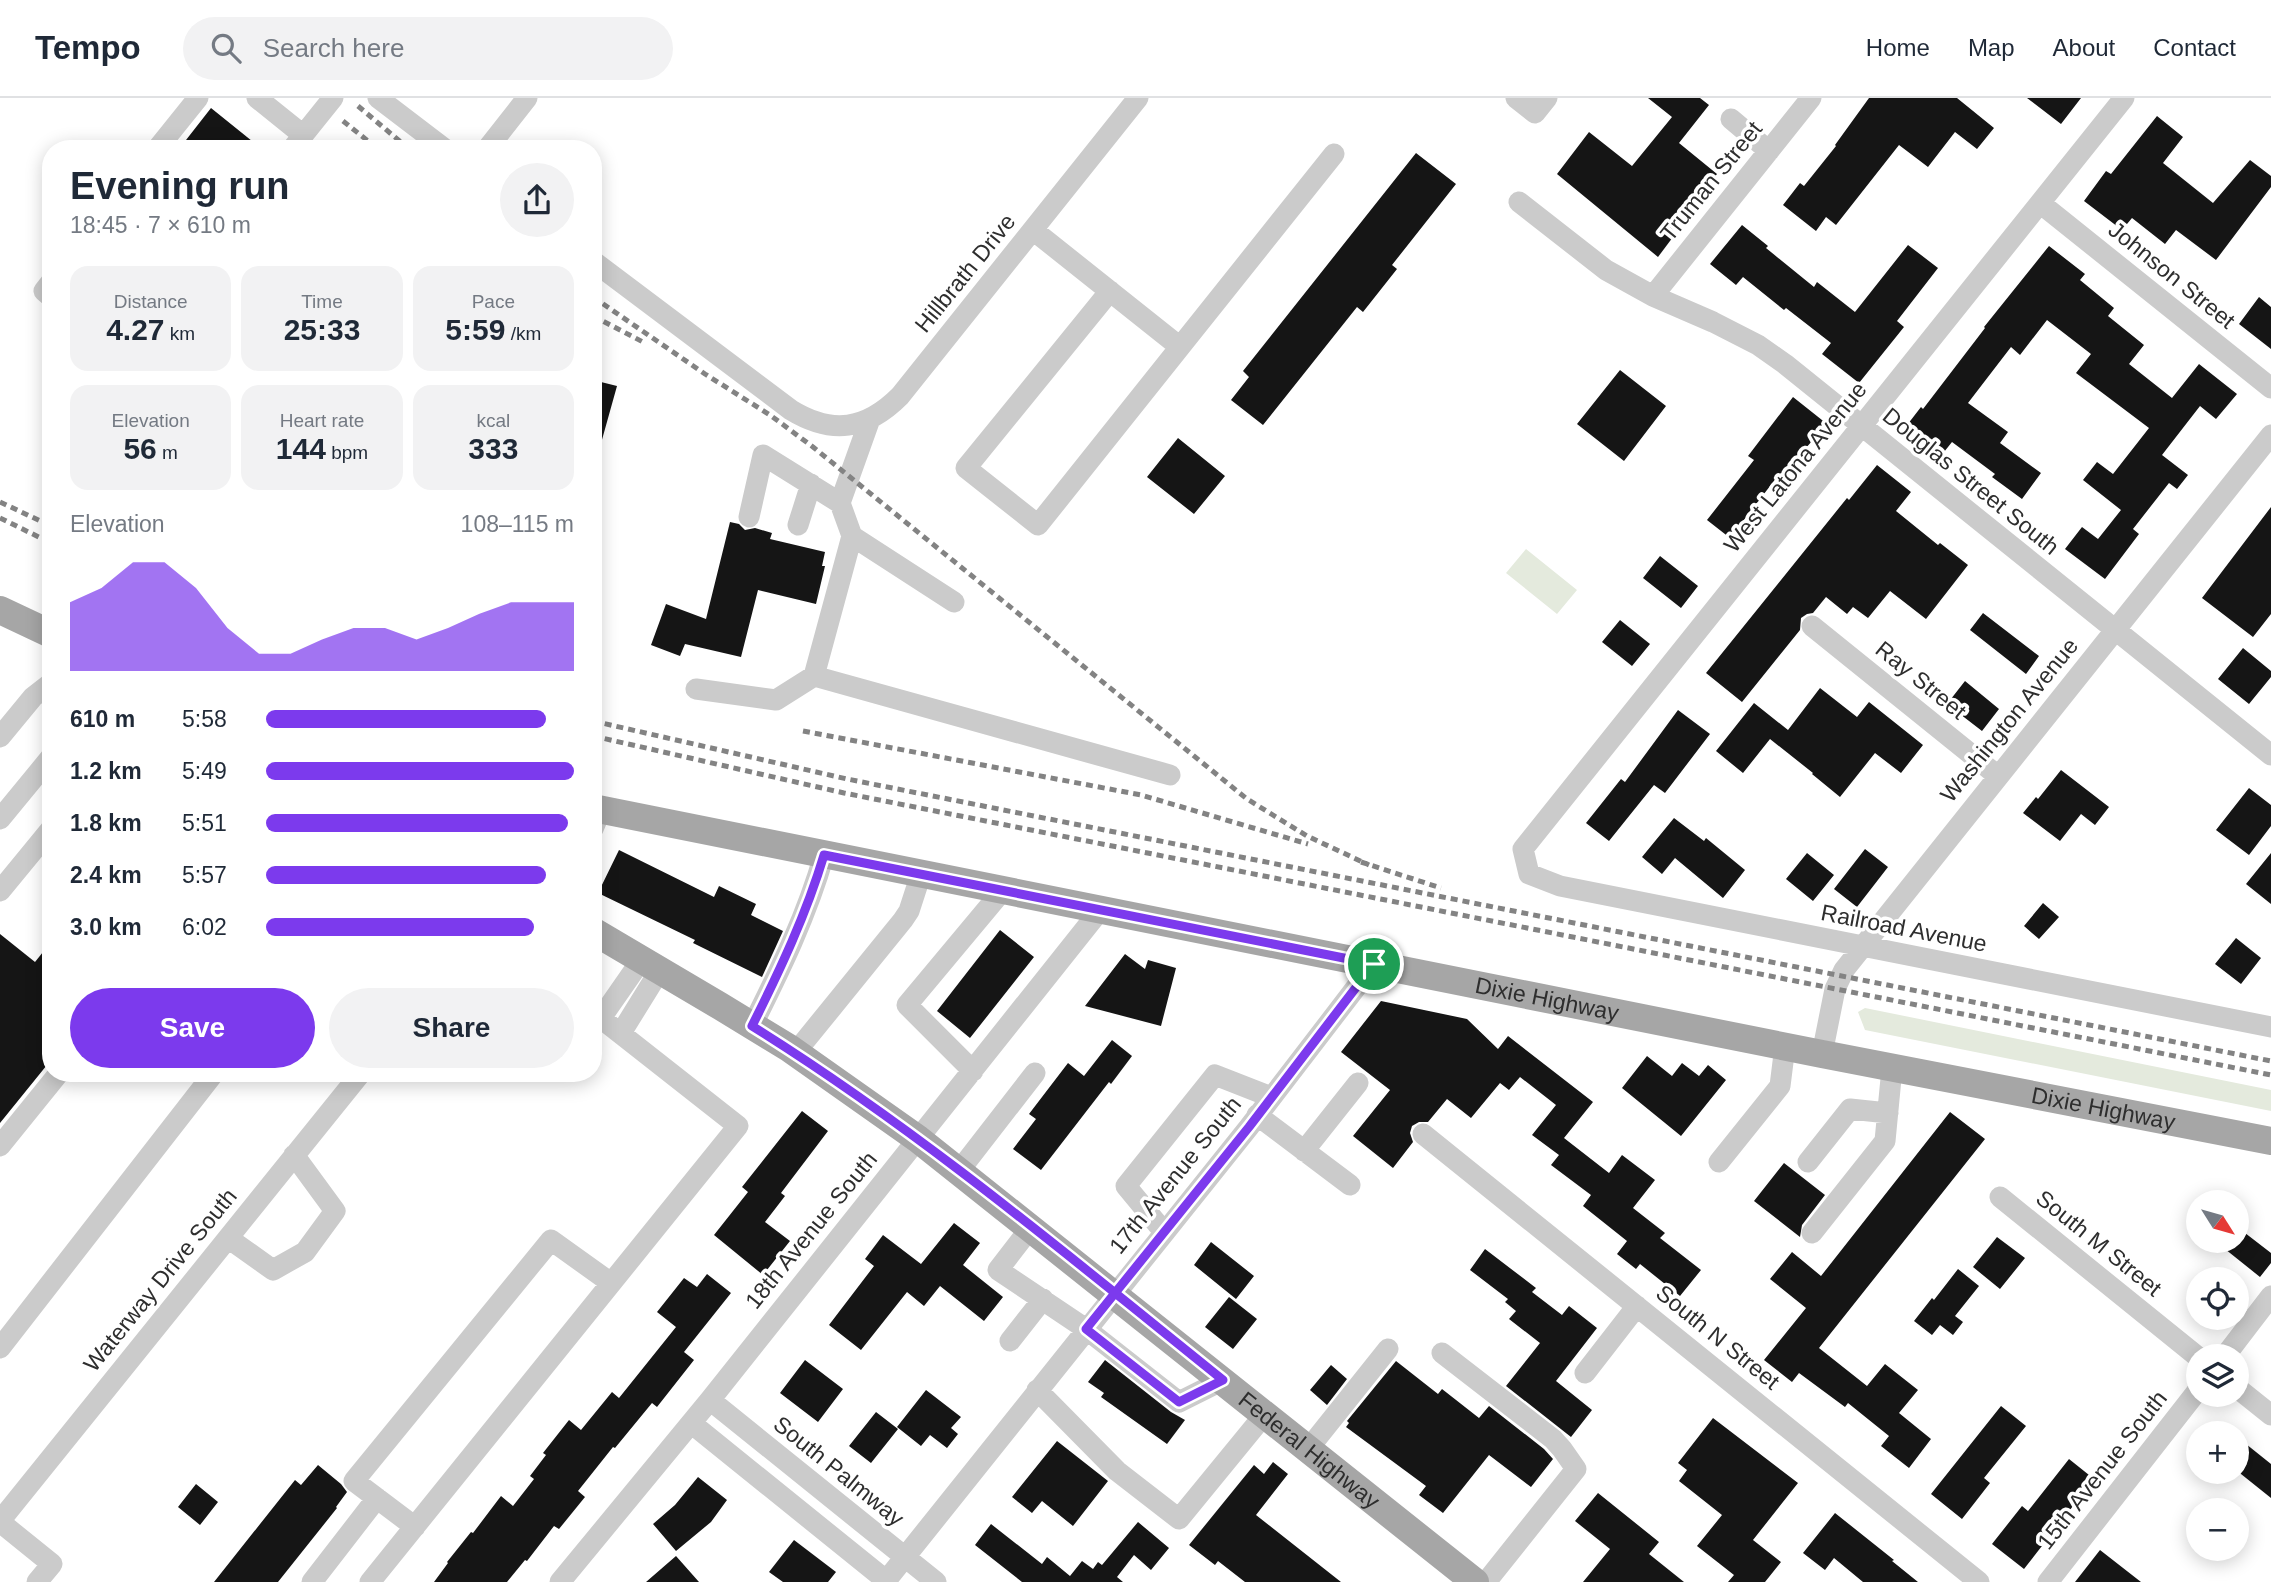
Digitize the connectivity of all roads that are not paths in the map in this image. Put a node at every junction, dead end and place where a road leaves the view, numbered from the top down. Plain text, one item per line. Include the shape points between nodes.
1 (198, 98) edge
2 (257, 98) edge
3 (333, 98) edge
4 (378, 98) edge
5 (527, 98) edge
6 (1138, 98) edge
7 (1516, 98) edge
8 (1547, 98) edge
9 (1811, 98) edge
10 (2124, 98) edge
11 (1731, 119) dead end
12 (164, 140) edge
13 (295, 140) edge
14 (299, 140) edge
15 (433, 140) edge
16 (494, 140) edge
17 (1769, 150) junction
18 (1334, 154) dead end
19 (1519, 202) dead end
20 (2040, 203) junction
21 (1033, 230) junction
22 (602, 268) edge
23 (1110, 291) junction
24 (1653, 296) junction
25 (1180, 346) junction
26 (2271, 388) edge
27 (870, 419) junction
28 (1861, 426) junction
29 (2271, 435) edge
30 (811, 484) junction
31 (840, 503) junction
32 (750, 517) dead end
33 (798, 525) dead end
34 (852, 536) junction
35 (954, 602) dead end
36 (0, 610) edge
37 (1812, 626) dead end
38 (2115, 629) junction
39 (42, 630) edge
40 (814, 676) junction
41 (696, 689) dead end
42 (42, 690) edge
43 (2, 735) edge
44 (2271, 755) edge
45 (42, 768) edge
46 (1170, 775) dead end
47 (1998, 776) junction
48 (602, 817) edge
49 (0, 820) edge
50 (42, 840) edge
51 (824, 855) junction
52 (921, 874) junction
53 (1529, 874) joint
54 (1003, 890) junction
55 (0, 891) edge
56 (1101, 909) junction
57 (602, 936) edge
58 (1863, 946) junction
59 (651, 964) junction
60 (1374, 964) junction
61 (602, 1010) edge
62 (602, 1019) edge
63 (752, 1026) junction
64 (2271, 1027) edge
65 (621, 1033) junction
66 (1785, 1046) junction
67 (795, 1053) junction
68 (1822, 1054) junction
69 (1892, 1068) junction
70 (972, 1071) junction
71 (1035, 1073) dead end
72 (52, 1082) edge
73 (207, 1082) edge
74 (354, 1082) edge
75 (1358, 1083) dead end
76 (1271, 1097) junction
77 (1888, 1113) junction
78 (1257, 1115) junction
79 (1423, 1134) dead end
80 (918, 1139) junction
81 (2271, 1141) edge
82 (0, 1146) edge
83 (1304, 1151) junction
84 (294, 1155) junction
85 (1719, 1162) dead end
86 (1808, 1163) dead end
87 (959, 1171) junction
88 (1349, 1185) dead end
89 (2000, 1197) dead end
90 (1031, 1227) junction
91 (1164, 1232) junction
92 (1812, 1233) dead end
93 (228, 1238) junction
94 (611, 1283) junction
95 (1115, 1293) junction
96 (2271, 1296) edge
97 (1043, 1299) junction
98 (1637, 1306) junction
99 (1086, 1329) junction
100 (1010, 1341) dead end
101 (2234, 1344) edge
102 (2186, 1347) edge
103 (0, 1348) edge
104 (1388, 1349) dead end
105 (1442, 1353) dead end
106 (1585, 1373) dead end
107 (1223, 1380) junction
108 (1037, 1390) junction
109 (2249, 1397) edge
110 (710, 1400) junction
111 (2186, 1405) edge
112 (1265, 1414) junction
113 (2271, 1415) edge
114 (691, 1423) junction
115 (1309, 1448) junction
116 (377, 1498) junction
117 (0, 1522) edge
118 (415, 1527) junction
119 (905, 1557) junction
120 (570, 1578) edge
121 (886, 1581) edge
122 (37, 1582) edge
123 (312, 1582) edge
124 (370, 1582) edge
125 (936, 1582) edge
126 (1475, 1582) edge
127 (1486, 1582) edge
128 (1979, 1582) edge
129 (2048, 1582) edge

1 - 12 street
2 - 13 street
3 - 14 street
4 - 15 street
5 - 16 street
6 - 21 street, Hillbrath Drive
7 - 8 street via 1535,113
9 - 17 street, Truman Street
10 - 20 street, West Latona Avenue
11 - 17 street
17 - 24 street, Truman Street
18 - 25 street
19 - 24 street, Douglas Street South via 1605,270
20 - 26 street, Johnson Street
20 - 28 street, West Latona Avenue
21 - 23 street
21 - 27 street, Hillbrath Drive via 900,396
22 - 27 street, Hillbrath Drive via 804,418 832,426
23 - 25 street
23 - 25 street via 966,468 1038,525
24 - 28 street, Douglas Street South via 1758,345
27 - 31 street
28 - 38 street, Douglas Street South
28 - 53 street, West Latona Avenue via 1523,849
29 - 38 street, Washington Avenue
30 - 31 street
30 - 32 street via 764,455
30 - 33 street
31 - 34 street
34 - 35 street
34 - 40 street
36 - 39 main road
37 - 47 street, Ray Street
38 - 44 street, Douglas Street South
38 - 47 street, Washington Avenue
40 - 41 street via 776,700
40 - 46 street
42 - 43 street
45 - 49 street
47 - 58 street, Washington Avenue
48 - 51 main road, Dixie Highway
50 - 55 street
51 - 52 main road, Dixie Highway
51 - 63 street via 798,929
52 - 54 main road, Dixie Highway
52 - 67 street via 903,920
53 - 58 street, Railroad Avenue via 1560,886
54 - 56 main road, Dixie Highway
54 - 70 street via 907,1005
56 - 60 main road, Dixie Highway
56 - 70 street, 18th Avenue South
57 - 59 main road, Federal Highway
58 - 64 street, Railroad Avenue
58 - 68 street, Washington Avenue via 1835,989
59 - 61 street
59 - 63 main road, Federal Highway
59 - 65 street
60 - 66 main road, Dixie Highway
60 - 76 street, 17th Avenue South
62 - 65 street
63 - 67 main road, Federal Highway
65 - 94 street via 738,1126
66 - 68 main road, Dixie Highway
66 - 85 street via 1780,1086
67 - 80 main road, Federal Highway
68 - 69 main road, Dixie Highway
69 - 77 street
69 - 81 main road, Dixie Highway
70 - 80 street, 18th Avenue South
71 - 87 street
72 - 82 street
73 - 103 street
74 - 84 street, Waterway Drive South
75 - 83 street
76 - 78 street, 17th Avenue South
76 - 91 street via 1215,1075 1126,1186
77 - 86 street via 1850,1109
77 - 92 street via 1885,1141
78 - 83 street
78 - 91 street, 17th Avenue South
79 - 98 street, South N Street
80 - 87 main road, Federal Highway
80 - 110 street, 18th Avenue South
83 - 88 street
84 - 93 street, Waterway Drive South
84 - 93 street via 335,1210 305,1252 273,1270
87 - 90 main road, Federal Highway
89 - 102 street, South M Street
90 - 95 main road, Federal Highway
90 - 97 street via 999,1270
91 - 95 street, 17th Avenue South
93 - 117 street, Waterway Drive South
94 - 116 street via 551,1240 354,1480
94 - 118 street
95 - 99 street, 17th Avenue South
95 - 107 main road, Federal Highway
96 - 101 street
97 - 99 street
97 - 100 street
98 - 106 street
98 - 128 street, South N Street
99 - 107 street via 1179,1402
99 - 108 street, 17th Avenue South
104 - 115 street
105 - 127 street via 1553,1439 1576,1469
107 - 112 main road, Federal Highway
108 - 112 street via 1117,1471 1179,1520
108 - 119 street, 17th Avenue South
109 - 113 street
110 - 114 street, 18th Avenue South
110 - 119 street, South Palmway
111 - 129 street, 15th Avenue South
112 - 115 main road, Federal Highway
114 - 120 street, 18th Avenue South
114 - 121 street
115 - 126 main road, Federal Highway
116 - 118 street
116 - 123 street
117 - 122 street via 51,1564
118 - 124 street
119 - 121 street, 17th Avenue South
119 - 125 street, South Palmway

